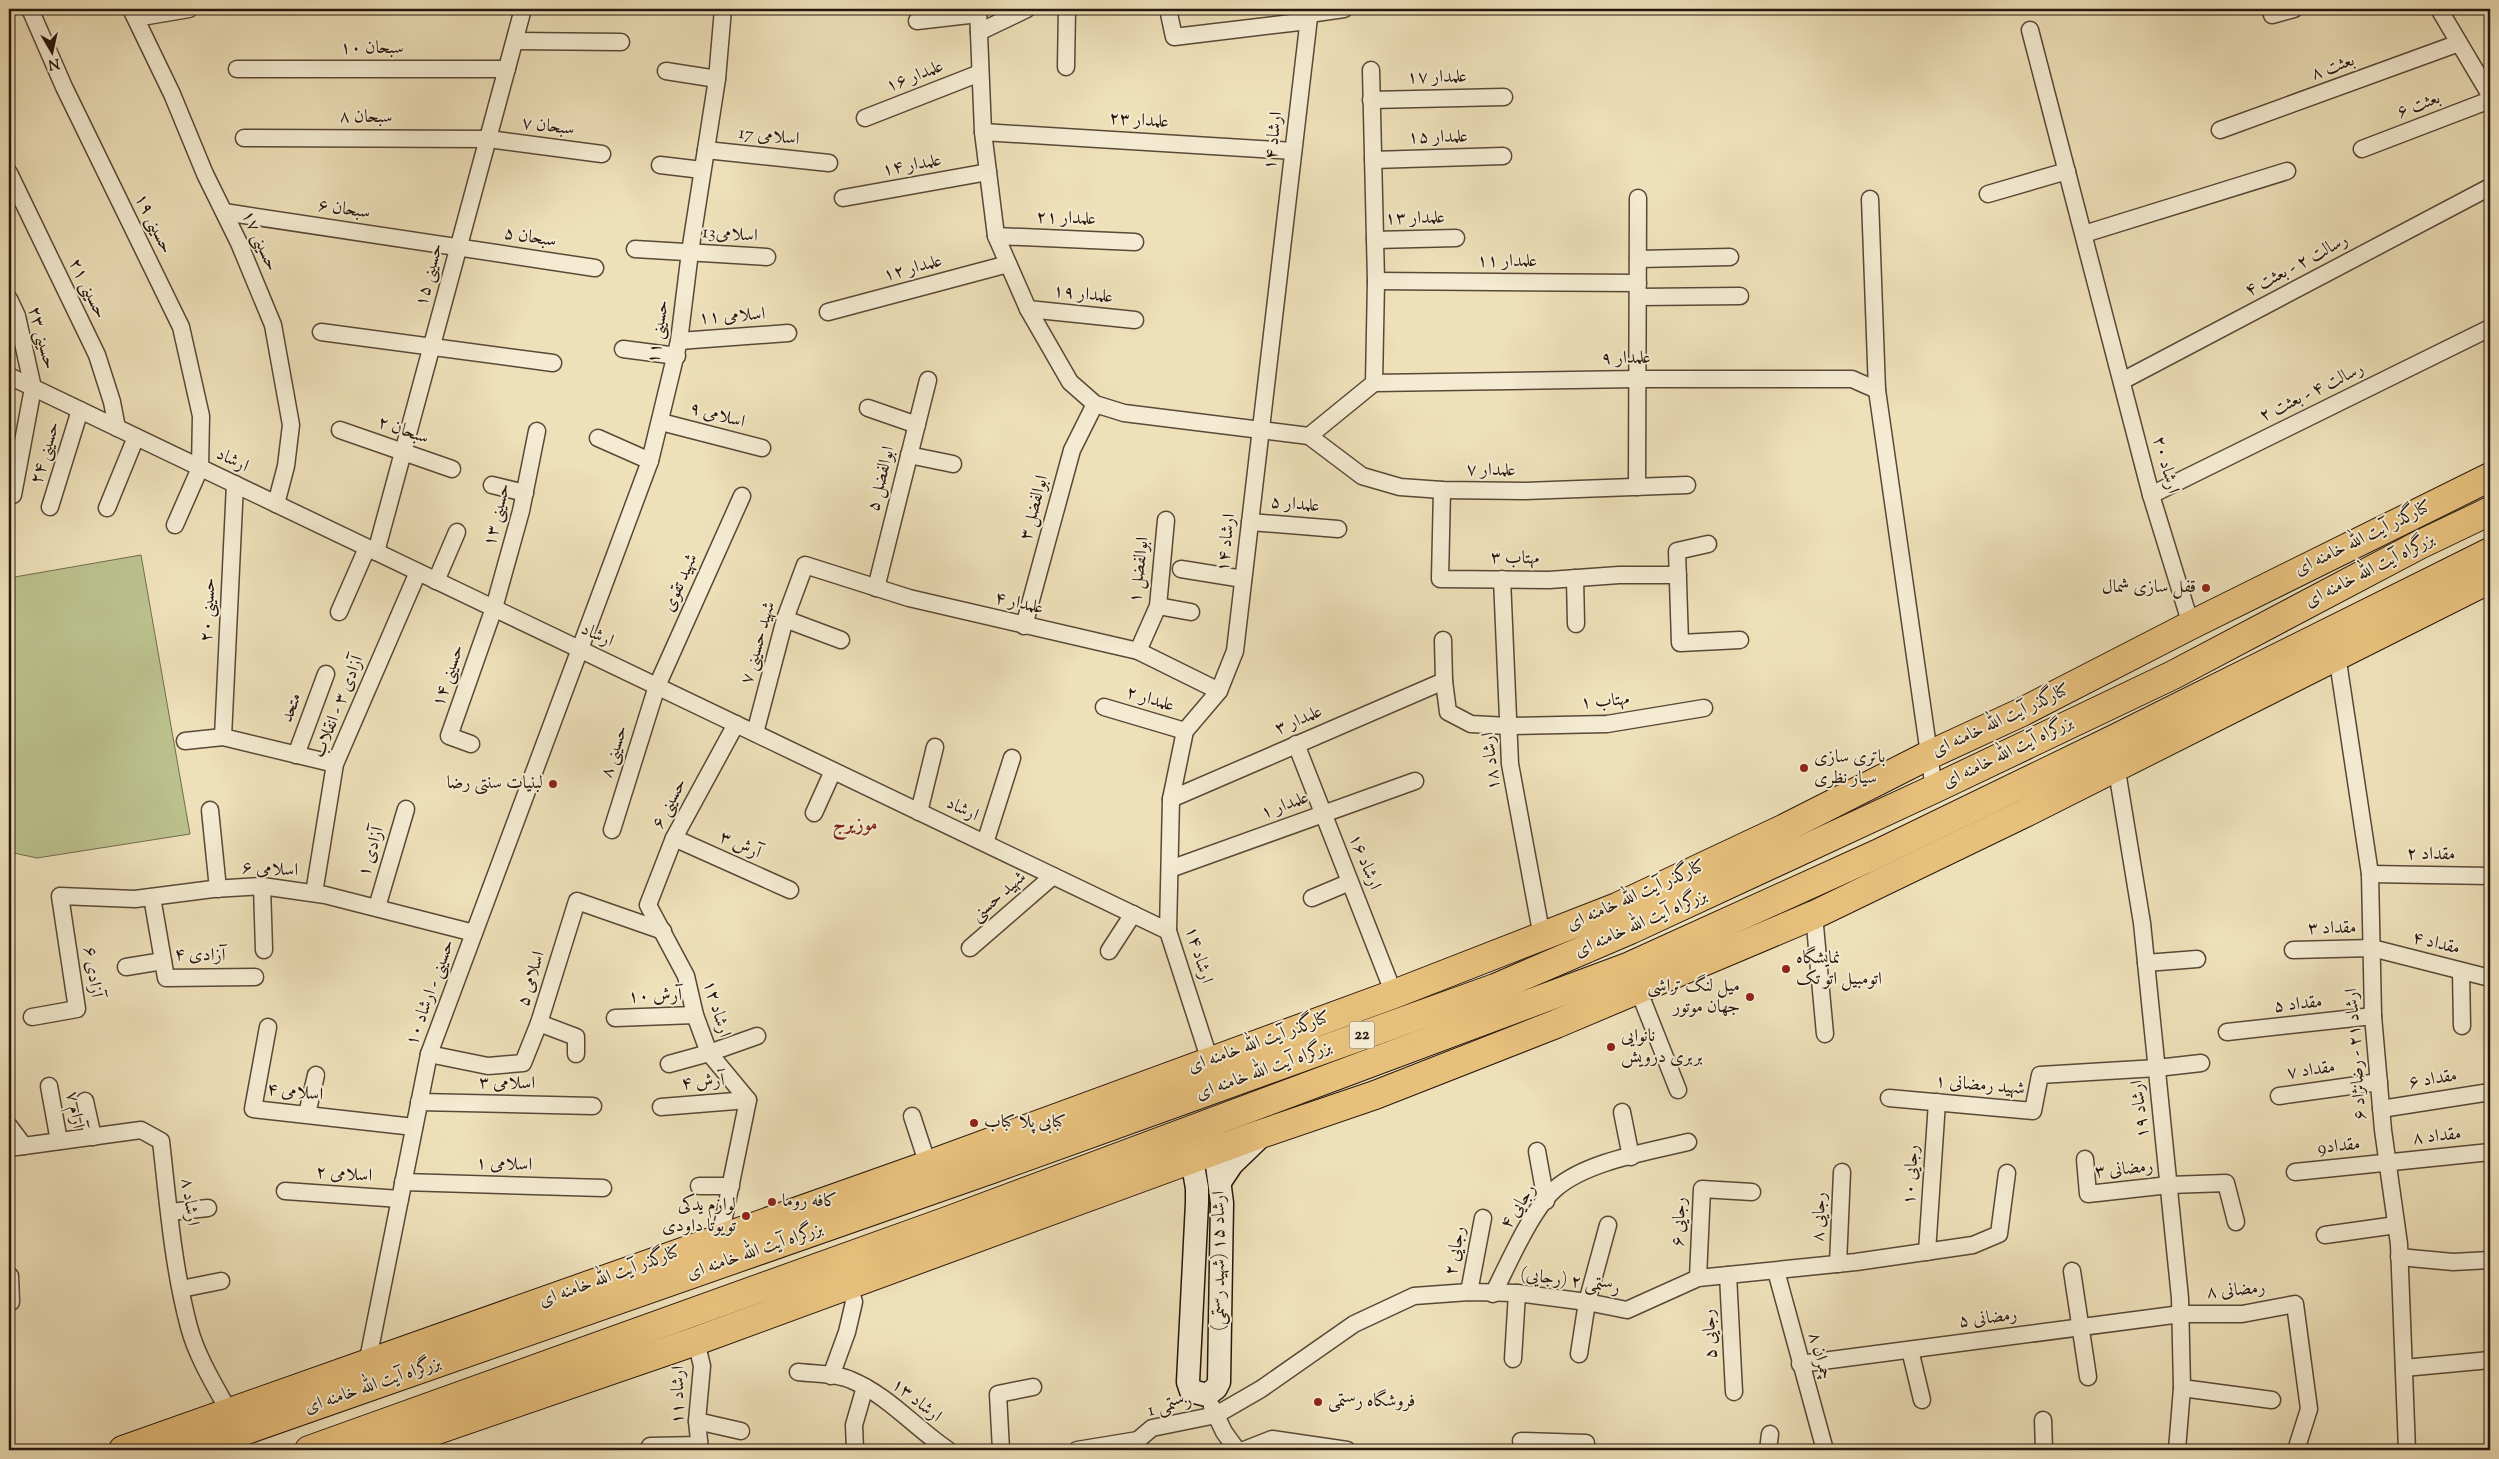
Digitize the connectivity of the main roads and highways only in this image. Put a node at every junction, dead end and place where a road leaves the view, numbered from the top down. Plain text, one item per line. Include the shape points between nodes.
1 (2490, 477) edge
2 (2441, 501) junction
3 (2490, 511) edge
4 (2455, 529) junction
5 (2490, 552) edge
6 (2490, 579) edge
7 (2334, 643) junction
8 (2110, 668) junction
9 (2124, 698) junction
10 (2015, 786) junction
11 (2023, 814) junction
12 (1877, 854) junction
13 (1892, 877) junction
14 (1616, 906) junction
15 (1630, 930) junction
16 (1709, 931) junction
17 (1722, 955) junction
18 (1485, 959) junction
19 (1441, 976) junction
20 (1495, 988) junction
21 (1544, 1000) junction
22 (1452, 1002) junction
23 (1556, 1024) junction
24 (1199, 1128) junction
25 (1266, 1132) junction
26 (1204, 1155) junction
27 (986, 1157) junction
28 (1144, 1178) junction
29 (1221, 1192) junction
30 (1197, 1196) junction
31 (947, 1221) junction
32 (957, 1246) junction
33 (423, 1357) junction
34 (543, 1366) junction
35 (576, 1383) junction
36 (138, 1448) edge
37 (189, 1450) edge
38 (309, 1450) edge
39 (379, 1450) edge

1 - 2 highway, کنارگذر آیت الله خامنه ای
2 - 4 highway
2 - 8 highway, کنارگذر آیت الله خامنه ای
3 - 4 highway, بزرگراه آیت الله خامنه ای / 22
4 - 9 highway, بزرگراه آیت الله خامنه ای / 22
5 - 7 highway, بزرگراه آیت الله خامنه ای / 22
6 - 7 highway
7 - 10 highway, بزرگراه آیت الله خامنه ای / 22
7 - 11 highway
8 - 9 highway
8 - 14 highway, کنارگذر آیت الله خامنه ای via 1785,828
9 - 15 highway, بزرگراه آیت الله خامنه ای / 22
10 - 11 highway
10 - 12 highway, بزرگراه آیت الله خامنه ای / 22
11 - 13 highway
12 - 13 highway
12 - 16 highway, بزرگراه آیت الله خامنه ای / 22
13 - 17 highway
14 - 15 highway
14 - 18 highway, کنارگذر آیت الله خامنه ای
15 - 20 highway, بزرگراه آیت الله خامنه ای / 22
16 - 17 highway
16 - 21 highway, بزرگراه آیت الله خامنه ای / 22
17 - 23 highway
18 - 19 highway, کنارگذر آیت الله خامنه ای
18 - 20 highway
19 - 22 highway
19 - 27 highway, کنارگذر آیت الله خامنه ای via 1210,1061
20 - 22 highway, بزرگراه آیت الله خامنه ای / 22
21 - 23 highway
21 - 24 highway, بزرگراه آیت الله خامنه ای / 22
22 - 27 highway, بزرگراه آیت الله خامنه ای / 22
23 - 25 highway via 1375,1095
24 - 26 main road, ارشاد ۱۵ (شهید رستمی)
24 - 31 highway, بزرگراه آیت الله خامنه ای / 22
25 - 26 highway
25 - 29 main road via 1232,1164
26 - 28 highway
26 - 29 main road, ارشاد ۱۵ (شهید رستمی)
26 - 30 main road, ارشاد ۱۵ (شهید رستمی)
27 - 33 highway, بزرگراه آیت الله خامنه ای / 22
27 - 33 highway, کنارگذر آیت الله خامنه ای via 928,1165 720,1237
28 - 30 main road via 1176,1178
28 - 32 highway
29 - 30 main road
29 - 30 main road, ارشاد ۱۵ (شهید رستمی) via 1219,1382 1212,1405 1191,1391 1188,1382
31 - 32 highway
31 - 34 highway, بزرگراه آیت الله خامنه ای / 22
32 - 35 highway
33 - 36 highway, کنارگذر آیت الله خامنه ای via 367,1364
33 - 37 highway, بزرگراه آیت الله خامنه ای / 22
34 - 35 highway
34 - 38 highway, بزرگراه آیت الله خامنه ای / 22
35 - 39 highway

